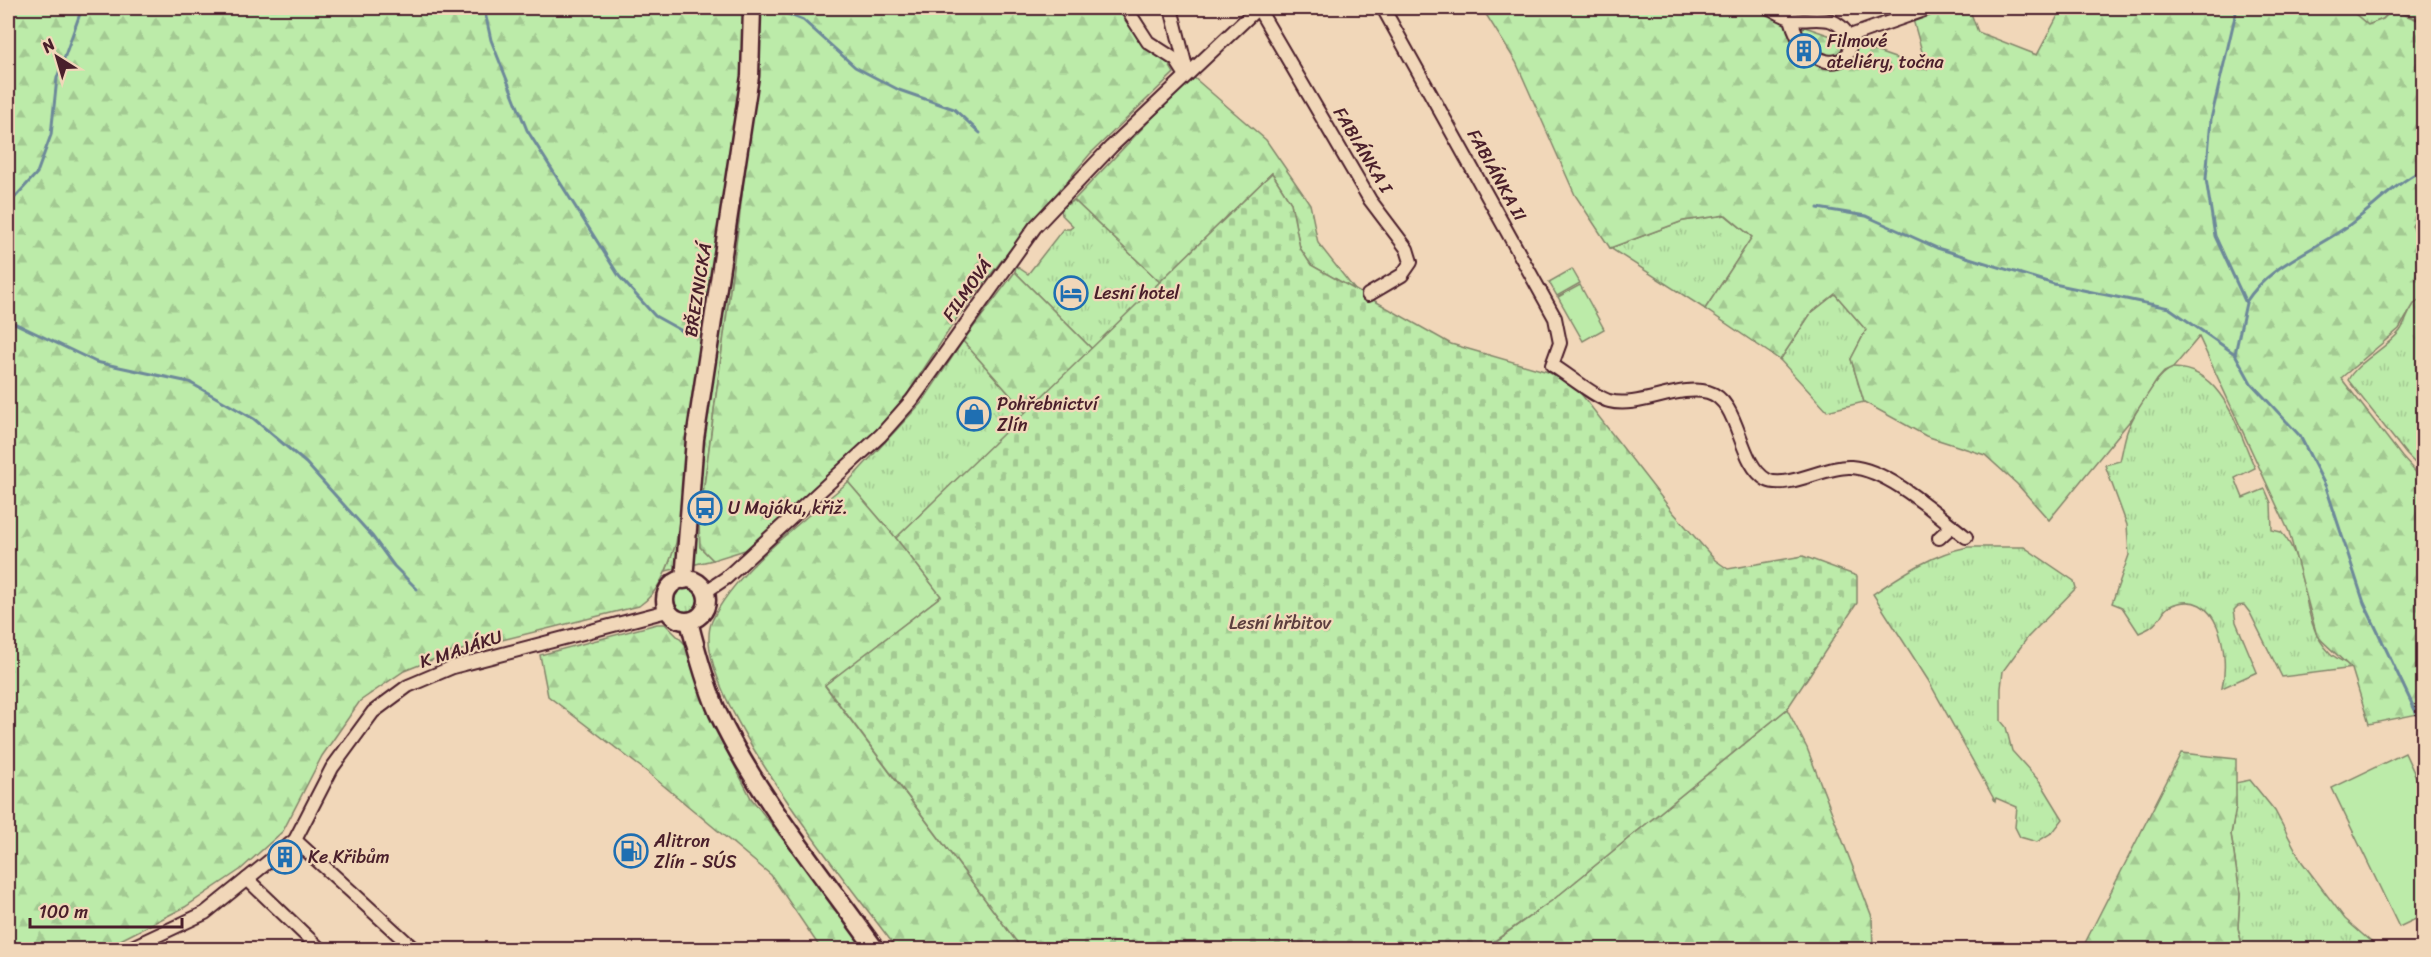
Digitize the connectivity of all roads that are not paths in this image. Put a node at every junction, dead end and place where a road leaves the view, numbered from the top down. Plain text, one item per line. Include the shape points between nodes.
1 (752, 8) edge
2 (1125, 8) edge
3 (1171, 8) edge
4 (1258, 8) edge
5 (1383, 8) edge
6 (1769, 8) edge
7 (1930, 8) edge
8 (1791, 19) junction
9 (1850, 36) junction
10 (1186, 73) junction
11 (1368, 295) dead end
12 (1952, 526) junction
13 (1966, 537) dead end
14 (1939, 538) dead end
15 (684, 580) junction
16 (705, 592) junction
17 (667, 611) junction
18 (689, 621) junction
19 (295, 840) junction
20 (247, 879) junction
21 (126, 950) edge
22 (321, 950) edge
23 (415, 950) edge
24 (876, 950) edge

1 - 15 main road, BŘEZNICKÁ via 750,76 695,439
2 - 10 street via 1148,42 1176,60
3 - 10 street
4 - 10 street, FILMOVÁ
4 - 11 street, FABIÁNKA I via 1370,200 1407,249 1411,262 1402,275
5 - 12 street, FABIÁNKA II via 1555,318 1560,343 1552,364 1611,402 1709,392 1725,404 1751,463 1766,479 1780,483 1840,467 1859,468 1890,482
6 - 8 street
7 - 9 street
8 - 9 street via 1831,21
8 - 9 street via 1801,43 1822,60 1839,60 1846,55
10 - 16 street, FILMOVÁ via 1035,227 912,400 881,435 726,578
12 - 13 street
12 - 14 street
15 - 16 main road via 695,582
15 - 17 main road via 674,583 668,591
16 - 18 main road via 705,609
17 - 18 main road via 679,620
17 - 19 street, K MAJÁKU via 453,667 408,686 373,712 332,768
18 - 24 main road via 711,696 738,751
19 - 20 street, K MAJÁKU
19 - 23 street
20 - 21 street, K MAJÁKU via 205,913
20 - 22 street

